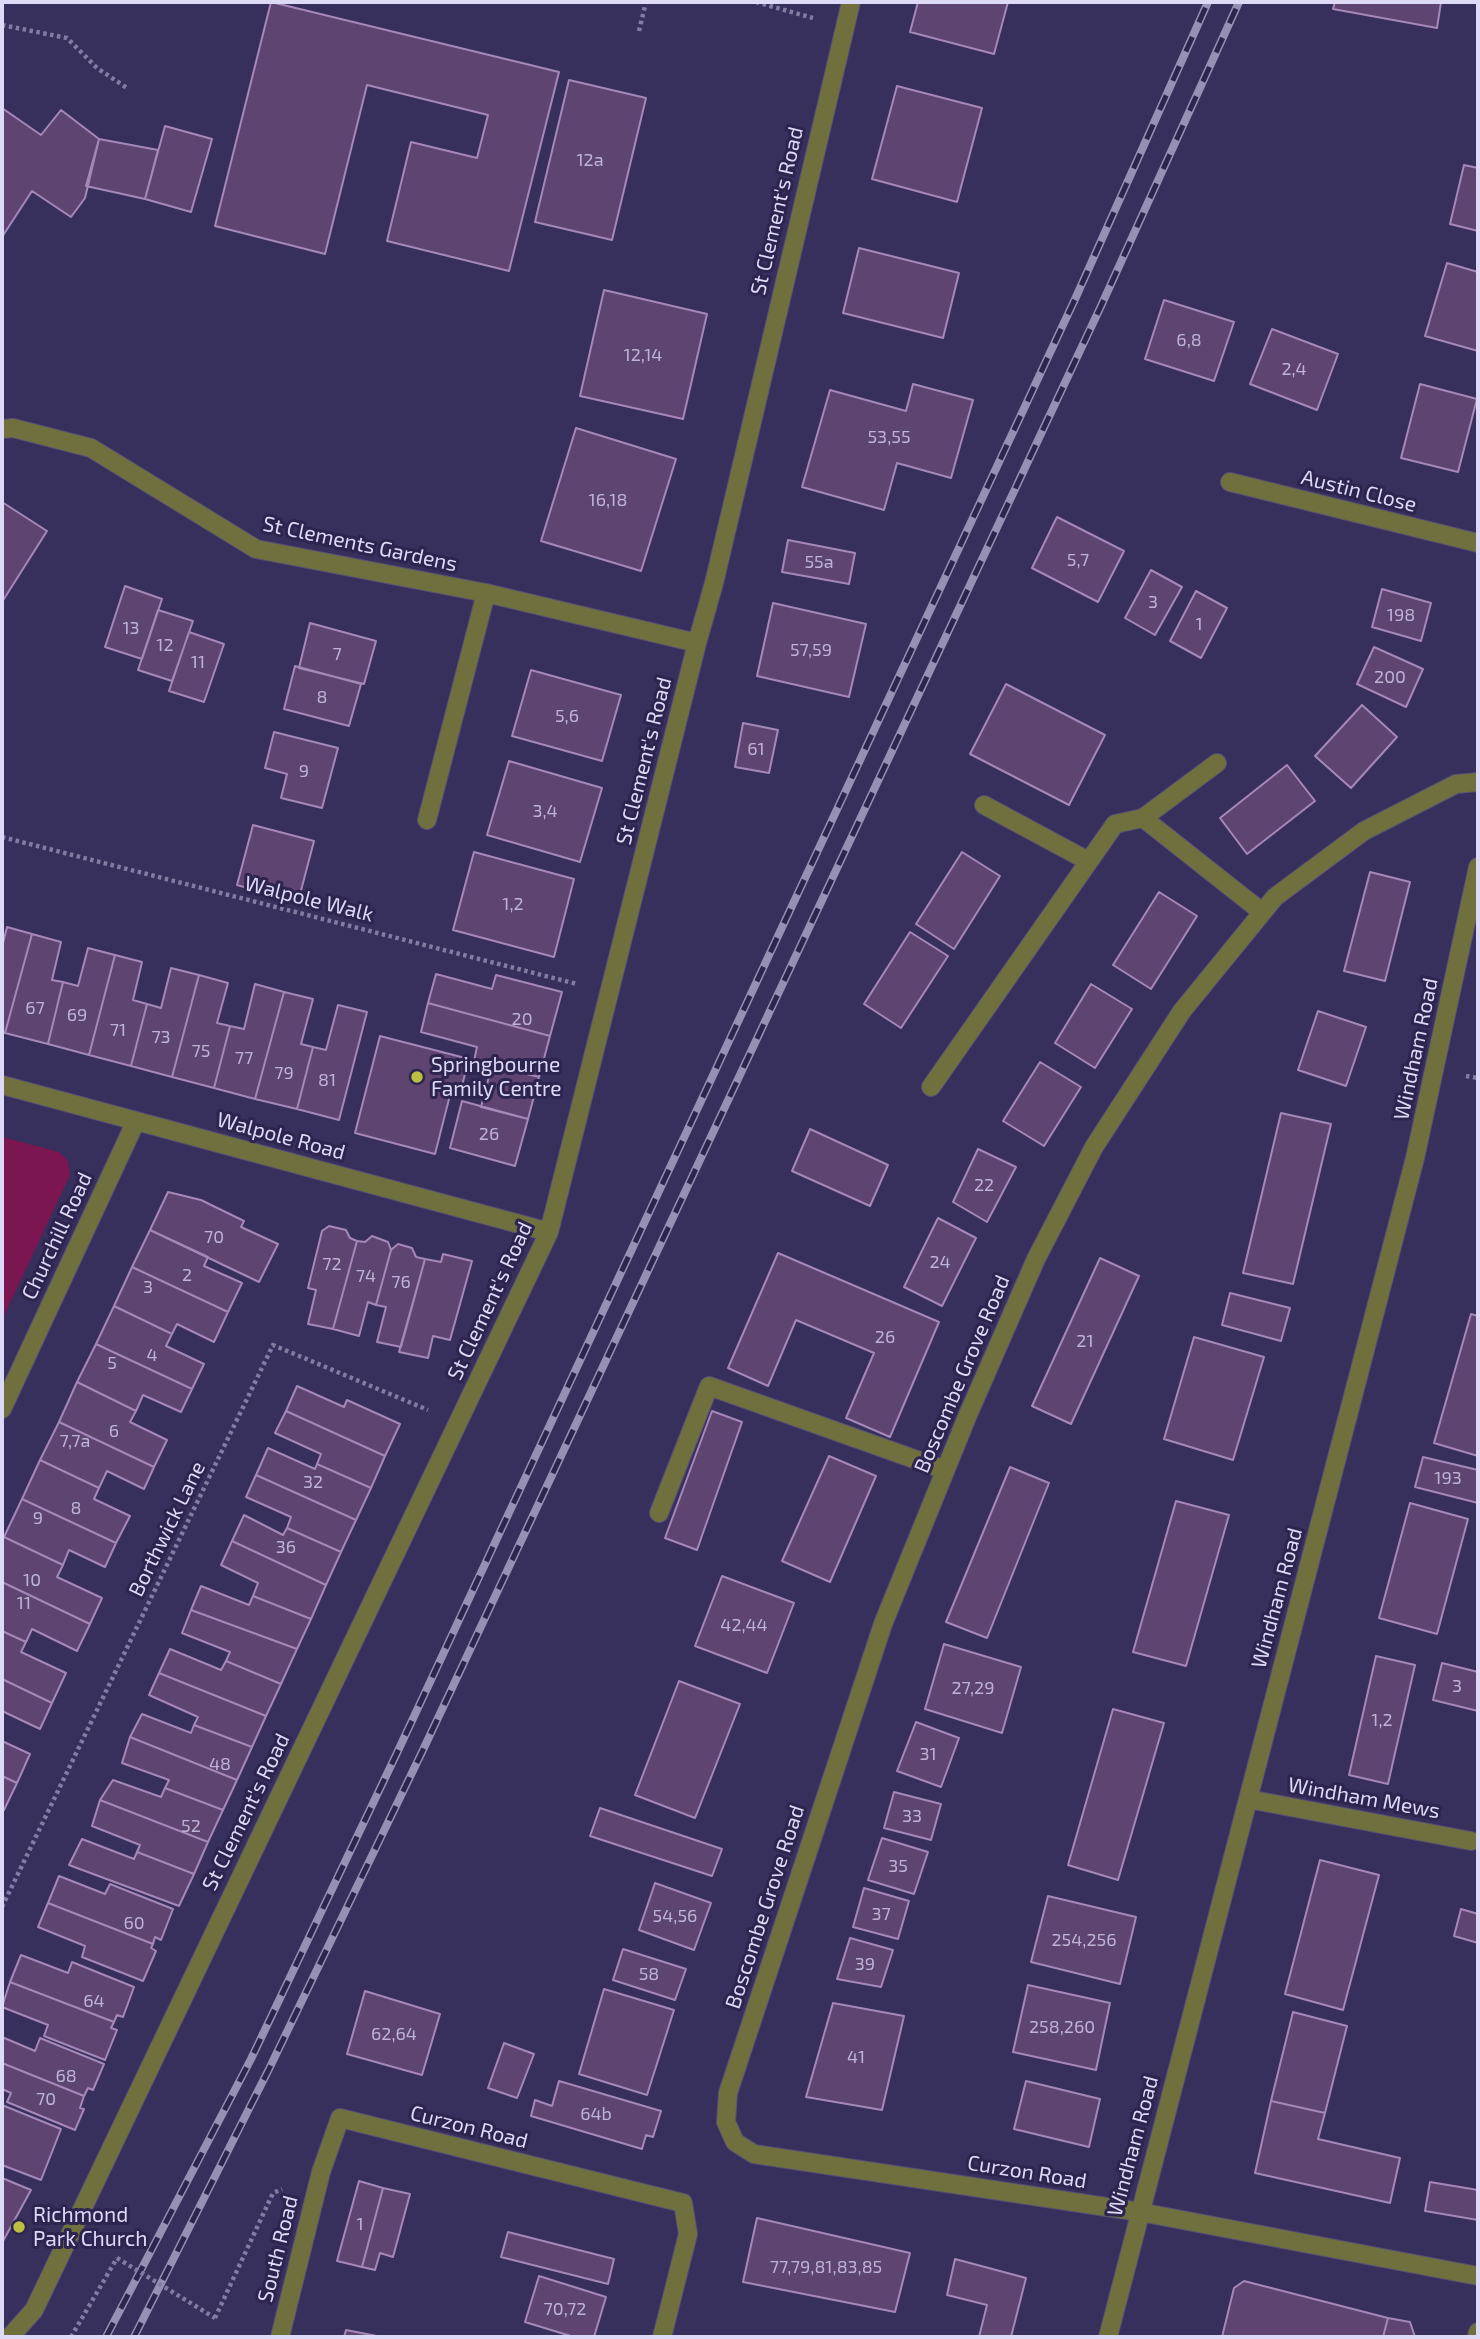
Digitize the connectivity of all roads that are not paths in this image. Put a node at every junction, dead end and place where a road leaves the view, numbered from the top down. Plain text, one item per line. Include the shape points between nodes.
1 (851, 2) edge
2 (2, 429) edge
3 (1230, 482) dead end
4 (1478, 544) edge
5 (486, 593) junction
6 (697, 643) junction
7 (1217, 763) dead end
8 (1478, 782) edge
9 (984, 805) dead end
10 (1143, 818) junction
11 (427, 820) dead end
12 (1088, 861) junction
13 (1478, 867) edge
14 (1262, 912) junction
15 (2, 1085) edge
16 (931, 1087) dead end
17 (136, 1121) junction
18 (549, 1232) junction
19 (2, 1409) edge
20 (945, 1470) junction
21 (659, 1513) dead end
22 (1248, 1799) junction
23 (1471, 1840) dead end
24 (735, 2142) joint
25 (321, 2172) joint
26 (1140, 2212) junction
27 (1478, 2276) edge
28 (1478, 2332) edge
29 (10, 2337) edge
30 (280, 2337) edge
31 (662, 2337) edge
32 (1108, 2337) edge
33 (1477, 2337) edge

1 - 6 street, St Clement's Road
2 - 5 street, St Clements Gardens via 91,448 256,549
3 - 4 street, Austin Close
5 - 6 street, St Clements Gardens
5 - 11 street
6 - 18 street, St Clement's Road
7 - 10 street
8 - 14 street, Boscombe Grove Road via 1456,784 1364,831 1275,897
9 - 12 street
10 - 12 street via 1115,824
10 - 14 street
12 - 16 street
13 - 22 street, Windham Road via 1415,1158
14 - 20 street, Boscombe Grove Road via 1182,1011 1094,1147 1037,1259
15 - 17 street, Walpole Road
17 - 18 street, Walpole Road
17 - 19 street, Churchill Road
18 - 29 street, St Clement's Road via 34,2310
20 - 21 street via 709,1386
20 - 24 street, Boscombe Grove Road via 883,1623 728,2093 726,2122
22 - 23 street, Windham Mews
22 - 26 street, Windham Road
24 - 26 street, Curzon Road via 754,2154
25 - 30 street, South Road
25 - 31 street, Curzon Road via 340,2118 683,2203 688,2234
26 - 27 street, Curzon Road
26 - 32 street, Windham Road
28 - 33 street

